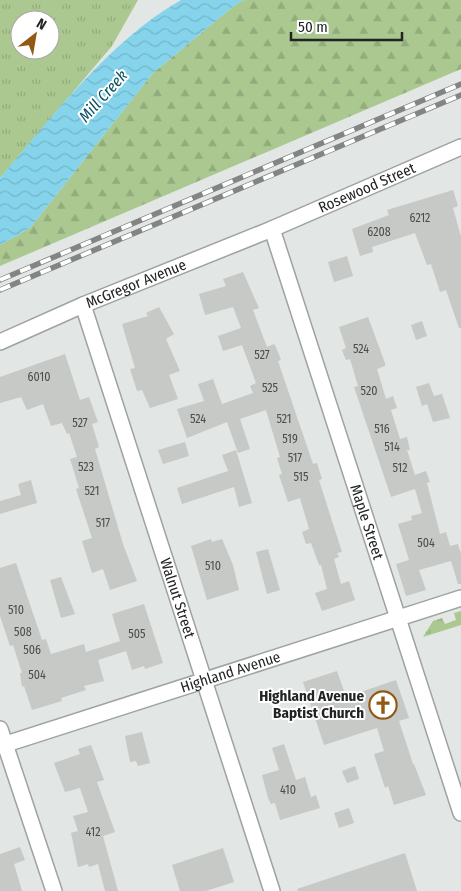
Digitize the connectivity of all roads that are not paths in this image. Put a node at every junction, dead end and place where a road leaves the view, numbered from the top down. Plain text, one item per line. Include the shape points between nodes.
1 (461, 148) edge
2 (272, 229) junction
3 (83, 305) junction
4 (0, 342) edge
5 (461, 598) edge
6 (397, 618) junction
7 (204, 680) junction
8 (0, 730) edge
9 (2, 745) edge
10 (461, 813) edge
11 (54, 891) edge
12 (272, 891) edge

1 - 2 street, Rosewood Street
2 - 3 street, McGregor Avenue
2 - 6 street, Maple Street
3 - 4 street, McGregor Avenue
3 - 7 street, Walnut Street
5 - 6 street, Highland Avenue
6 - 7 street, Highland Avenue
6 - 10 street, Maple Street
7 - 9 street, Highland Avenue
7 - 12 street, Walnut Street
8 - 9 street
9 - 11 street

